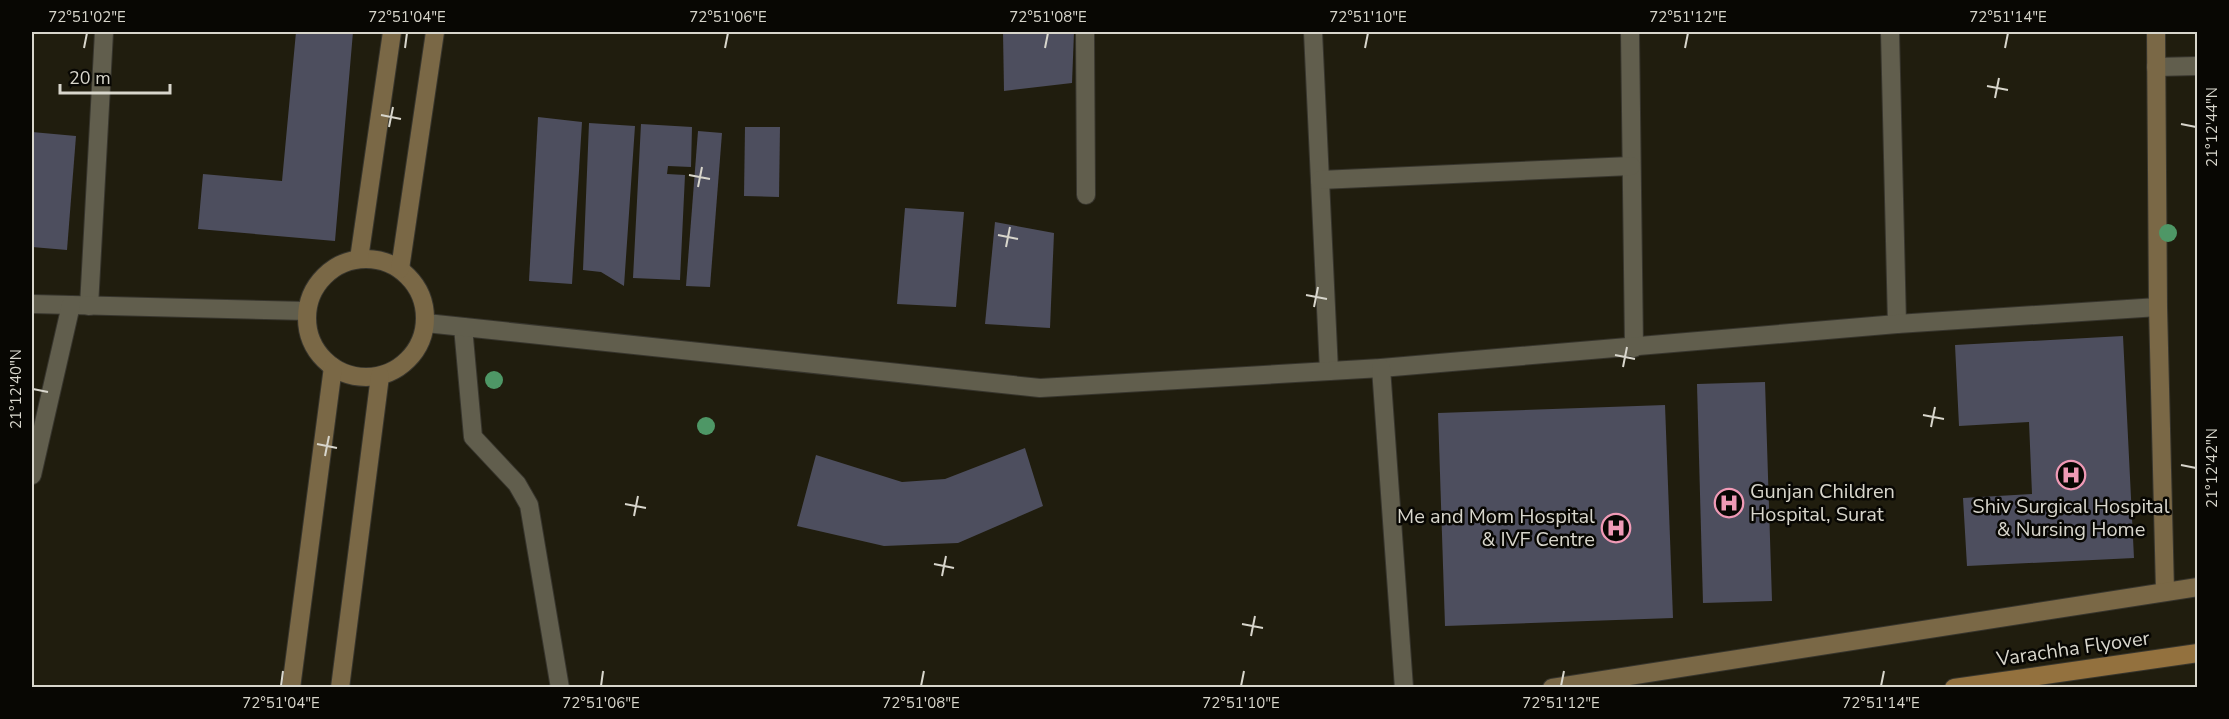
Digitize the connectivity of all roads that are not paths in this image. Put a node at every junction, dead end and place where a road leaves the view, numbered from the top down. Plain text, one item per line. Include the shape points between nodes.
1 (104, 32) edge
2 (392, 32) edge
3 (435, 32) edge
4 (1085, 32) edge
5 (1313, 32) edge
6 (1630, 32) edge
7 (1890, 32) edge
8 (2156, 32) edge
9 (2198, 66) edge
10 (2157, 67) junction
11 (1631, 166) junction
12 (1320, 180) junction
13 (1086, 195) dead end
14 (359, 260) junction
15 (400, 269) junction
16 (32, 304) edge
17 (80, 305) junction
18 (2158, 307) junction
19 (307, 311) junction
20 (426, 323) junction
21 (1897, 324) junction
22 (463, 327) junction
23 (1634, 348) junction
24 (333, 367) junction
25 (1380, 368) junction
26 (1329, 371) junction
27 (380, 376) junction
28 (32, 475) edge
29 (2198, 587) edge
30 (2165, 591) junction
31 (2198, 653) edge
32 (291, 687) edge
33 (340, 687) edge
34 (560, 687) edge
35 (1404, 687) edge
36 (1551, 687) edge
37 (1954, 687) edge

1 - 17 street
2 - 14 street
3 - 15 street
4 - 13 street
5 - 12 street
6 - 11 street
7 - 21 street
8 - 10 street
9 - 10 street
10 - 18 street
11 - 12 street
11 - 23 street
12 - 26 street
14 - 15 street via 376,260
14 - 19 street via 344,263 324,276
15 - 20 street via 419,290
16 - 17 street
17 - 19 street
17 - 28 street
18 - 21 street
18 - 30 street
19 - 24 street via 314,346
20 - 22 street
20 - 27 street via 412,357 395,371
21 - 23 street
22 - 26 street via 1040,388
22 - 34 street via 473,437 517,484 529,505
23 - 25 street
24 - 27 street via 361,378
24 - 32 street
25 - 26 street
25 - 35 street
27 - 33 street
29 - 30 street
30 - 36 street
31 - 37 main road, Varachha Flyover

